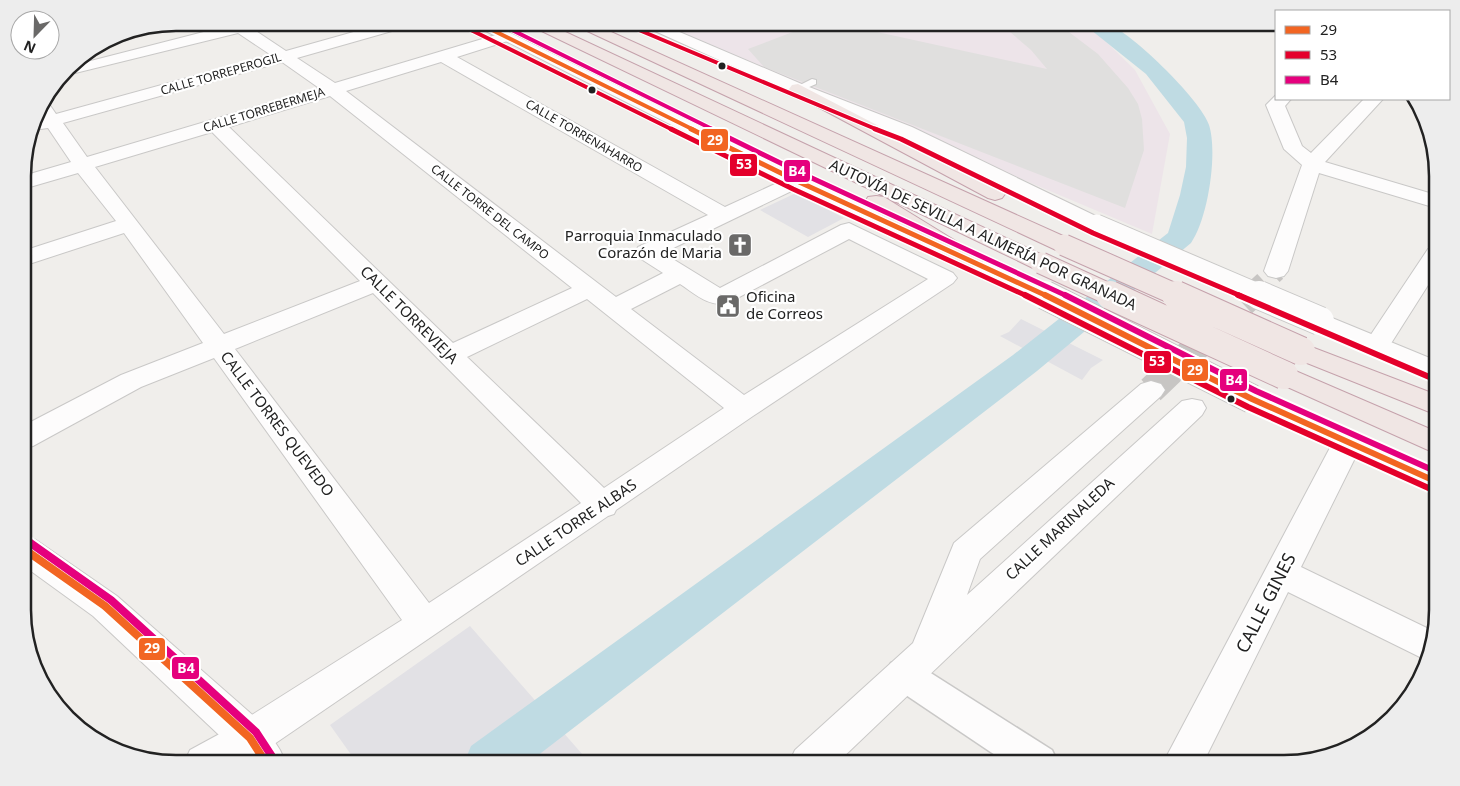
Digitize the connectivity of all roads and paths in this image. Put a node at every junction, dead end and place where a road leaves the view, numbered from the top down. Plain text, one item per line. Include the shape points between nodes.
1 (214, 32) edge
2 (253, 32) edge
3 (373, 32) edge
4 (494, 32) edge
5 (550, 32) edge
6 (596, 32) edge
7 (666, 32) edge
8 (506, 38) junction
9 (443, 56) junction
10 (283, 57) junction
11 (80, 68) edge
12 (805, 86) junction
13 (333, 90) junction
14 (1281, 100) edge
15 (1373, 100) edge
16 (43, 117) edge
17 (216, 125) junction
18 (757, 129) junction
19 (1312, 164) junction
20 (83, 165) junction
21 (32, 181) edge
22 (797, 181) junction
23 (1429, 200) edge
24 (724, 215) junction
25 (130, 224) junction
26 (1064, 245) junction
27 (32, 256) edge
28 (972, 261) junction
29 (1429, 265) edge
30 (1276, 272) tunnel mouth
31 (680, 274) junction
32 (377, 284) junction
33 (589, 290) junction
34 (613, 308) junction
35 (218, 345) junction
36 (1377, 345) junction
37 (449, 355) junction
38 (1429, 368) edge
39 (1151, 390) tunnel mouth
40 (1429, 403) edge
41 (1192, 408) dead end
42 (743, 409) junction
43 (31, 435) edge
44 (1429, 440) edge
45 (1348, 442) junction
46 (1429, 478) edge
47 (602, 506) junction
48 (31, 554) edge
49 (1282, 573) junction
50 (425, 624) junction
51 (1425, 644) edge
52 (929, 650) junction
53 (903, 674) junction
54 (258, 751) edge
55 (818, 754) edge
56 (1026, 754) edge
57 (1188, 754) edge
58 (242, 755) edge

1 - 11 street
2 - 10 street, CALLE TORRE DEL CAMPO
3 - 10 street, CALLE TORREPEROGIL
4 - 8 street
5 - 18 highway, AUTOVÍA DE SEVILLA A ALMERÍA POR GRANADA
6 - 26 highway, AUTOVÍA DE SEVILLA A ALMERÍA POR GRANADA
7 - 12 street
8 - 9 street, CALLE TORREBERMEJA
8 - 22 street
9 - 13 street, CALLE TORREBERMEJA
9 - 24 street, CALLE TORRENAHARRO
10 - 13 street, CALLE TORRE DEL CAMPO
10 - 16 street, CALLE TORREPEROGIL
12 - 26 highway via 1031,213
12 - 36 street, bridge via 1096,225
13 - 17 street, CALLE TORREBERMEJA
13 - 33 street, CALLE TORRE DEL CAMPO
14 - 19 street via 1275,105 1294,150
15 - 19 street
16 - 20 street, CALLE TORRES QUEVEDO
17 - 20 street, CALLE TORREBERMEJA
17 - 32 street, CALLE TORREVIEJA
18 - 28 highway
18 - 44 highway, AUTOVÍA DE SEVILLA A ALMERÍA POR GRANADA, bridge
19 - 23 street
19 - 30 street
20 - 21 street, CALLE TORREBERMEJA
20 - 25 street, CALLE TORRES QUEVEDO
22 - 24 street
22 - 28 street
24 - 31 street via 646,252
25 - 27 street
25 - 35 street, CALLE TORRES QUEVEDO
26 - 40 highway, AUTOVÍA DE SEVILLA A ALMERÍA POR GRANADA, bridge via 1301,351
28 - 45 street, bridge via 1252,399
29 - 36 street
31 - 34 street
31 - 42 street, CALLE TORRE ALBAS via 719,298 849,230 945,278
32 - 35 street
32 - 37 street, CALLE TORREVIEJA
33 - 34 street, CALLE TORRE DEL CAMPO
33 - 37 street
34 - 42 street, CALLE TORRE DEL CAMPO
35 - 43 street via 131,381
35 - 50 street, CALLE TORRES QUEVEDO
36 - 38 street
37 - 47 street, CALLE TORREVIEJA
39 - 52 street, CALLE MARINALEDA via 966,552
41 - 52 street, CALLE MARINALEDA
42 - 47 street, CALLE TORRE ALBAS
45 - 46 street
45 - 49 street, CALLE GINES
47 - 50 street, CALLE TORRE ALBAS
48 - 54 street via 105,606
49 - 51 street
49 - 57 street, CALLE GINES
50 - 54 street, CALLE TORRE ALBAS
52 - 53 street, CALLE MARINALEDA
53 - 55 street, CALLE MARINALEDA
53 - 56 street
54 - 58 street, CALLE TORRE ALBAS

